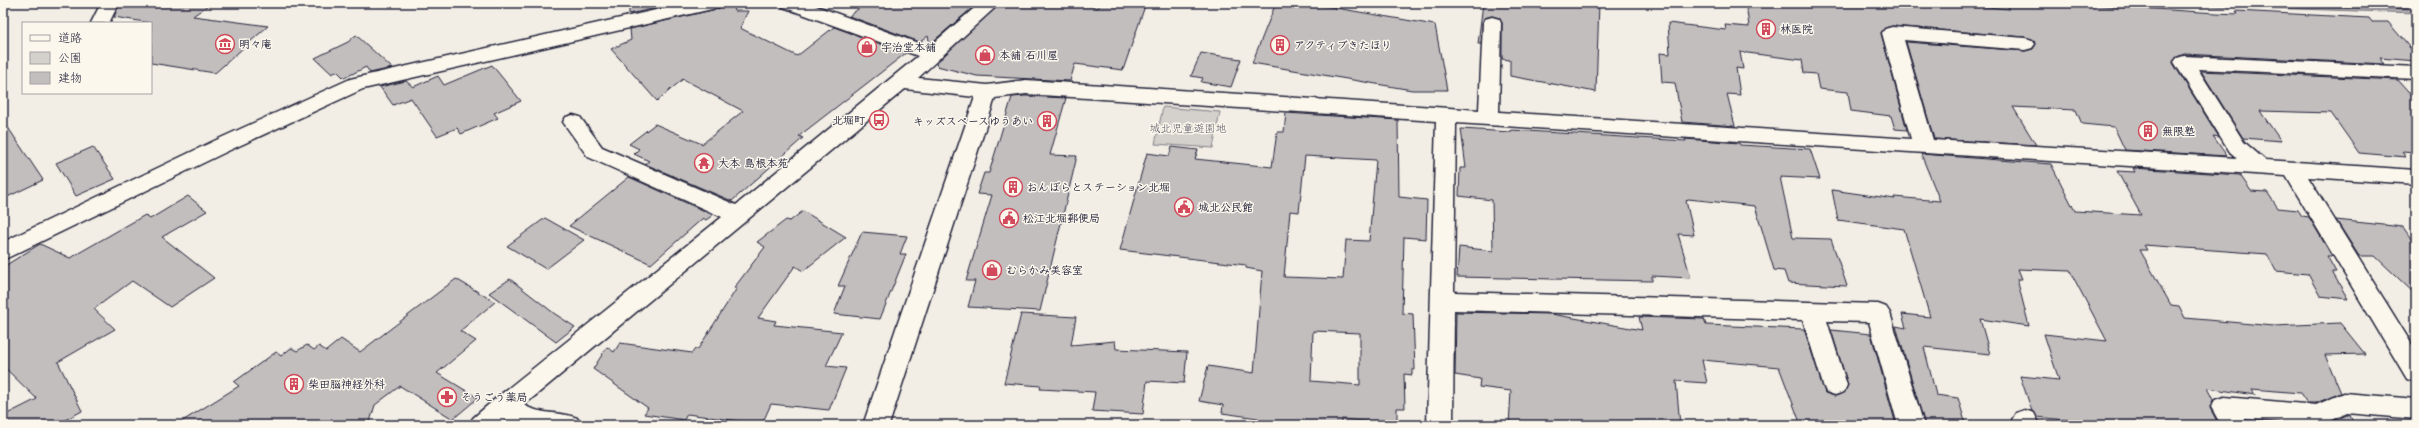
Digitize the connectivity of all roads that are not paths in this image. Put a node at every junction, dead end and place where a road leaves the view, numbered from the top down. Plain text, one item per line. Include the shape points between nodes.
1 (110, 3) edge
2 (712, 3) edge
3 (790, 3) edge
4 (991, 3) edge
5 (100, 22) edge
6 (1492, 23) dead end
7 (2025, 44) dead end
8 (931, 54) junction
9 (2416, 73) edge
10 (901, 82) junction
11 (987, 92) junction
12 (1446, 115) junction
13 (1489, 118) junction
14 (573, 122) dead end
15 (1924, 147) junction
16 (2260, 167) junction
17 (2292, 169) junction
18 (2416, 177) edge
19 (738, 215) junction
20 (3, 252) edge
21 (1442, 300) junction
22 (1812, 311) junction
23 (2416, 372) edge
24 (1835, 385) dead end
25 (504, 406) junction
26 (2416, 410) edge
27 (482, 425) edge
28 (568, 425) edge
29 (876, 425) edge
30 (1440, 425) edge
31 (1911, 425) edge
32 (2234, 425) edge

1 - 5 street
2 - 20 street via 357,84 221,146
3 - 8 street
4 - 8 street
6 - 13 street
7 - 15 street via 1892,33
8 - 10 street
9 - 16 street via 2184,62 2237,147
10 - 11 street
10 - 19 street
11 - 12 street via 1026,87
11 - 29 street
12 - 13 street
12 - 21 street
13 - 15 street
14 - 19 street via 595,152
15 - 16 street
16 - 17 street
17 - 18 street
17 - 23 street
19 - 25 street
21 - 22 street
21 - 30 street
22 - 24 street
22 - 31 street via 1878,313
25 - 27 street
25 - 28 street via 529,421
26 - 32 street via 2344,403 2318,416 2224,407

